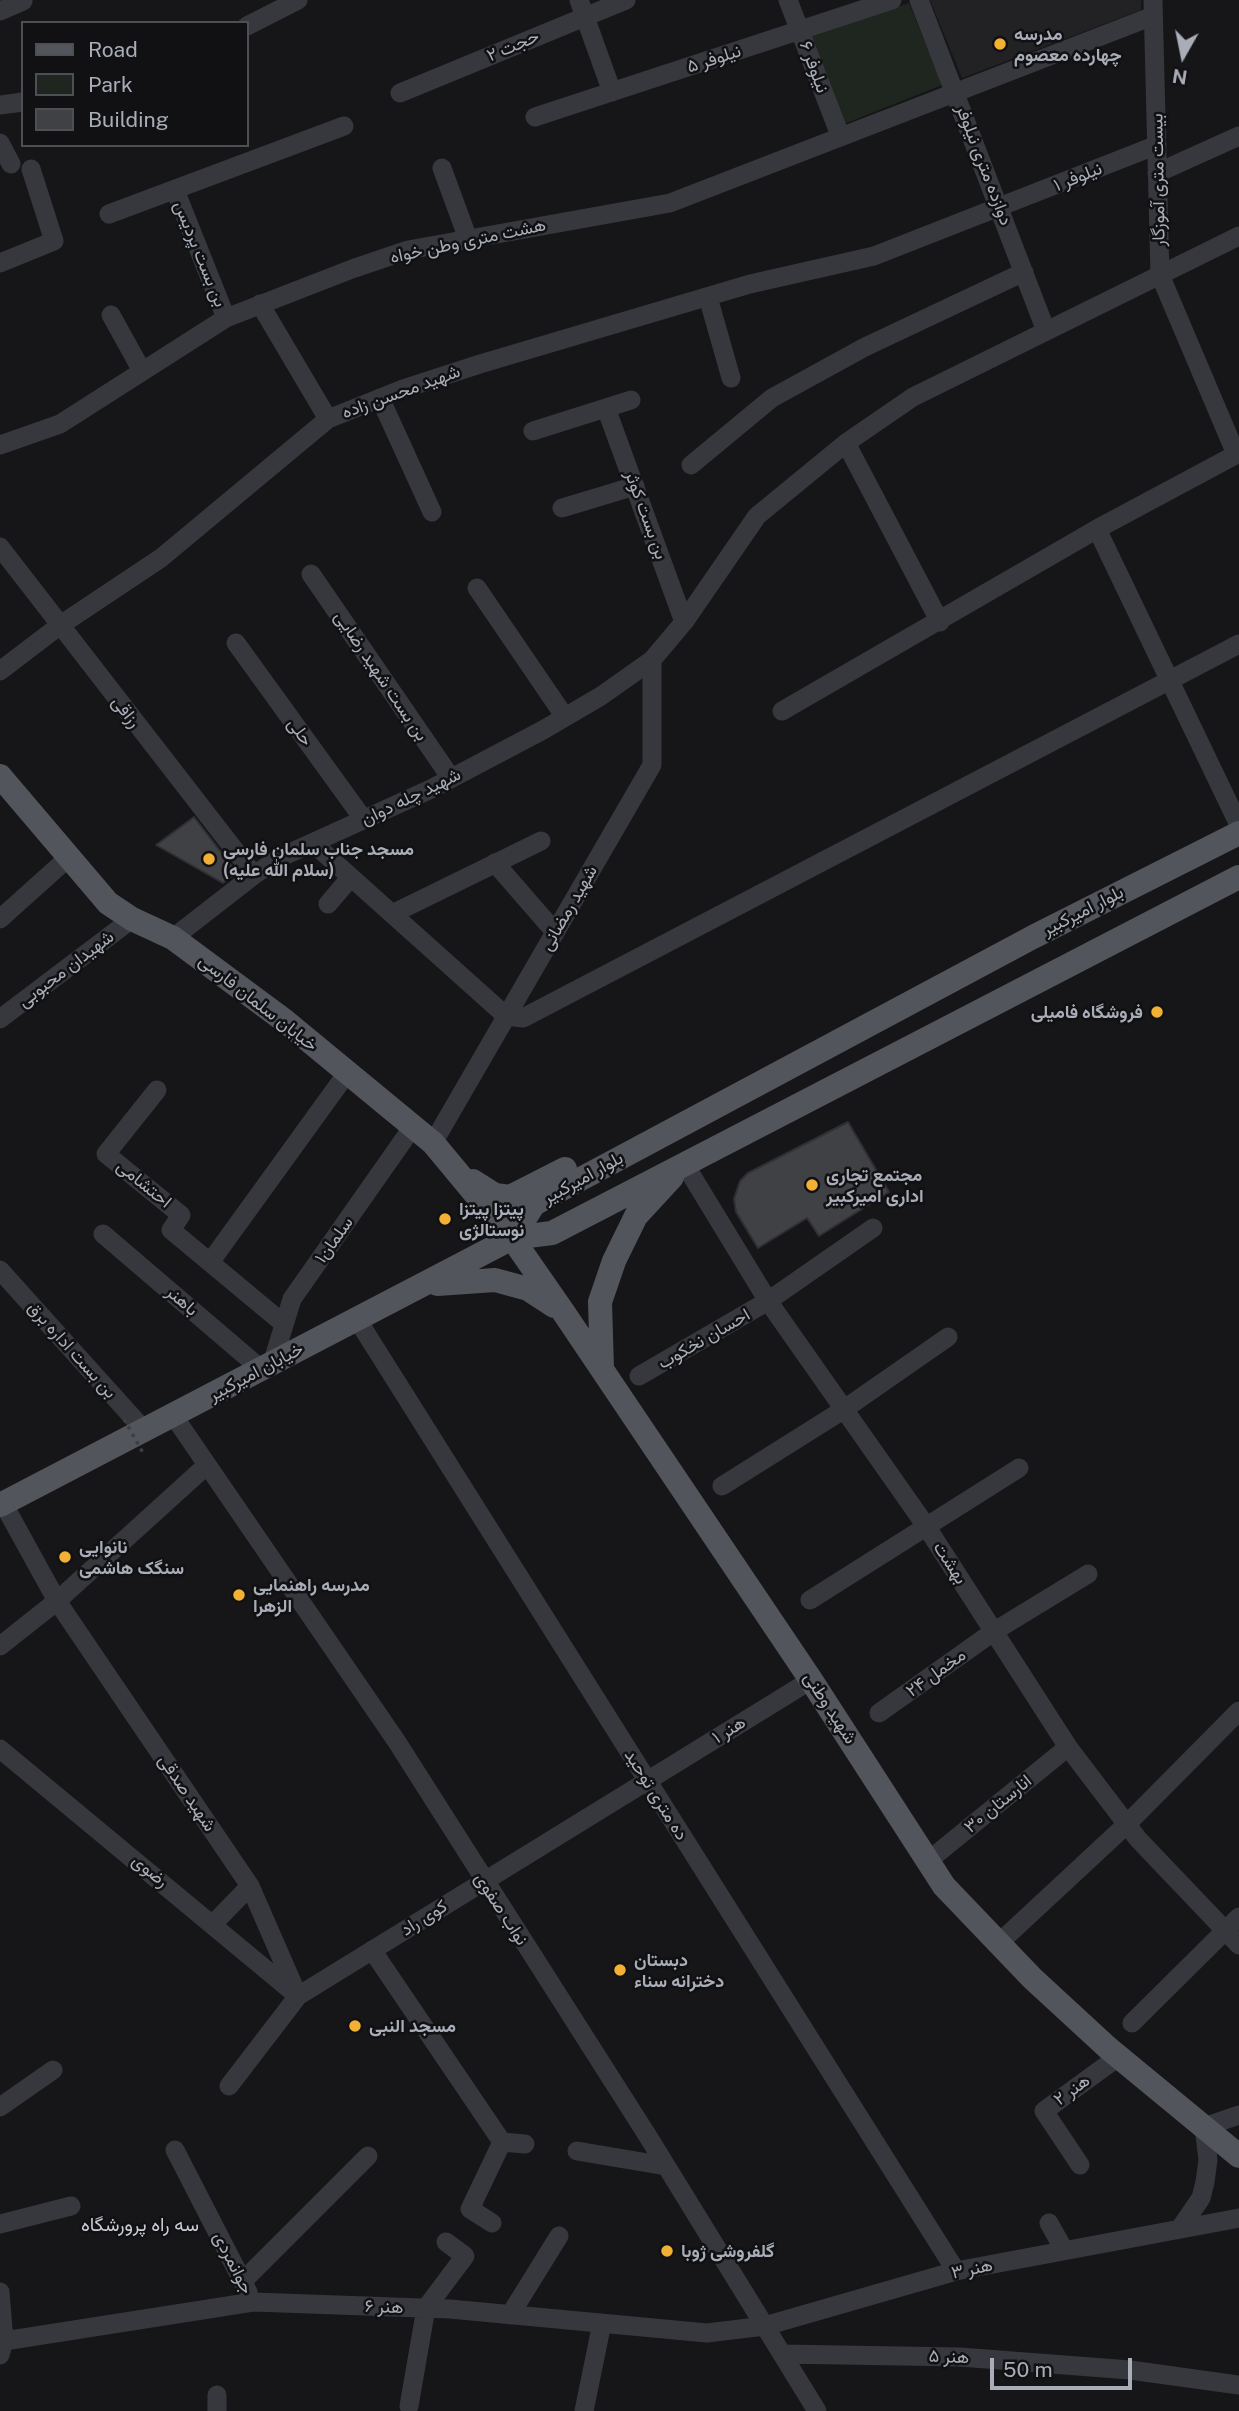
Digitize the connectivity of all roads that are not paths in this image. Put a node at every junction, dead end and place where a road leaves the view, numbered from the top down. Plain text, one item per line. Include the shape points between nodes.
1 (298, 0) edge
2 (626, 0) edge
3 (788, 0) edge
4 (892, 0) edge
5 (919, 0) edge
6 (23, 1) edge
7 (582, 8) edge
8 (1153, 8) edge
9 (0, 11) edge
10 (248, 25) edge
11 (801, 31) junction
12 (956, 90) junction
13 (612, 92) junction
14 (400, 93) dead end
15 (21, 102) edge
16 (0, 105) edge
17 (535, 117) dead end
18 (344, 126) dead end
19 (840, 135) junction
20 (1239, 136) edge
21 (0, 143) edge
22 (1157, 145) junction
23 (11, 164) dead end
24 (442, 168) dead end
25 (31, 169) dead end
26 (1157, 173) junction
27 (175, 190) junction
28 (1000, 208) junction
29 (109, 214) dead end
30 (1239, 236) edge
31 (468, 239) junction
32 (874, 256) joint
33 (0, 262) edge
34 (1024, 272) junction
35 (1160, 275) junction
36 (708, 297) junction
37 (260, 304) junction
38 (111, 315) dead end
39 (226, 317) junction
40 (1046, 331) junction
41 (142, 371) junction
42 (731, 377) dead end
43 (380, 398) junction
44 (631, 401) dead end
45 (606, 408) junction
46 (328, 419) junction
47 (533, 431) dead end
48 (846, 443) junction
49 (0, 445) edge
50 (1238, 453) edge
51 (691, 464) dead end
52 (635, 485) junction
53 (562, 508) dead end
54 (432, 512) dead end
55 (1097, 529) junction
56 (0, 547) edge
57 (311, 574) dead end
58 (477, 588) dead end
59 (684, 622) junction
60 (940, 622) junction
61 (58, 626) junction
62 (236, 643) dead end
63 (1239, 644) edge
64 (652, 660) junction
65 (0, 671) edge
66 (1172, 680) junction
67 (782, 710) dead end
68 (565, 717) junction
69 (0, 776) edge
70 (451, 778) junction
71 (364, 820) junction
72 (1239, 825) edge
73 (1239, 833) edge
74 (541, 841) dead end
75 (314, 844) junction
76 (69, 857) junction
77 (495, 863) junction
78 (254, 875) junction
79 (351, 877) junction
80 (1235, 884) edge
81 (328, 904) dead end
82 (392, 914) junction
83 (0, 919) edge
84 (132, 919) junction
85 (555, 932) junction
86 (1033, 937) junction
87 (173, 938) junction
88 (1052, 972) junction
89 (506, 1016) junction
90 (0, 1018) edge
91 (347, 1073) junction
92 (156, 1090) dead end
93 (414, 1125) junction
94 (433, 1143) junction
95 (684, 1163) junction
96 (601, 1167) junction
97 (459, 1173) junction
98 (873, 1228) dead end
99 (103, 1234) dead end
100 (512, 1238) junction
101 (211, 1261) junction
102 (0, 1270) edge
103 (415, 1289) junction
104 (768, 1301) junction
105 (564, 1312) junction
106 (356, 1319) junction
107 (284, 1324) junction
108 (948, 1338) dead end
109 (267, 1366) junction
110 (602, 1368) junction
111 (639, 1376) dead end
112 (843, 1410) junction
113 (173, 1415) junction
114 (137, 1434) junction
115 (207, 1465) junction
116 (1019, 1468) dead end
117 (722, 1486) dead end
118 (2, 1504) edge
119 (926, 1526) junction
120 (1088, 1574) dead end
121 (810, 1600) dead end
122 (57, 1601) junction
123 (993, 1632) junction
124 (0, 1646) edge
125 (811, 1679) junction
126 (1239, 1711) edge
127 (879, 1713) dead end
128 (1068, 1747) junction
129 (0, 1749) edge
130 (648, 1781) junction
131 (1126, 1825) junction
132 (928, 1861) junction
133 (484, 1881) junction
134 (250, 1886) junction
135 (214, 1923) junction
136 (1235, 1931) edge
137 (999, 1943) junction
138 (372, 1950) junction
139 (298, 1996) junction
140 (1132, 2023) dead end
141 (1118, 2057) junction
142 (53, 2070) dead end
143 (229, 2086) dead end
144 (0, 2107) edge
145 (1239, 2115) edge
146 (1204, 2127) junction
147 (1239, 2135) edge
148 (502, 2142) junction
149 (525, 2144) dead end
150 (175, 2150) dead end
151 (577, 2151) dead end
152 (368, 2156) dead end
153 (1239, 2156) edge
154 (1080, 2165) dead end
155 (666, 2166) junction
156 (71, 2206) dead end
157 (1239, 2218) edge
158 (492, 2223) dead end
159 (1049, 2223) dead end
160 (0, 2224) edge
161 (1181, 2227) junction
162 (559, 2236) dead end
163 (446, 2242) dead end
164 (1064, 2250) junction
165 (956, 2271) junction
166 (243, 2281) junction
167 (0, 2292) edge
168 (253, 2302) junction
169 (426, 2308) junction
170 (510, 2315) junction
171 (602, 2323) junction
172 (765, 2326) junction
173 (2, 2348) edge
174 (783, 2354) junction
175 (1239, 2385) edge
176 (409, 2406) dead end
177 (584, 2411) edge
178 (817, 2411) edge

1 - 10 street
2 - 7 street, حجت ۲
3 - 11 street, نیلوفر ۶
4 - 11 street, نیلوفر ۵
5 - 12 street, دوازده متری نیلوفر
6 - 9 street
7 - 13 street
7 - 14 street, حجت ۲
8 - 12 street, هشت متری وطن خواه
8 - 22 street, بیست متری آموزگار
11 - 13 street, نیلوفر ۵
11 - 19 street, نیلوفر ۶
12 - 19 street, هشت متری وطن خواه
12 - 28 street, دوازده متری نیلوفر
13 - 17 street, نیلوفر ۵
15 - 16 street
18 - 27 street, بن بست پردیس
19 - 31 street, هشت متری وطن خواه via 670,203
20 - 26 street
21 - 23 street
22 - 26 street, بیست متری آموزگار
22 - 28 street, نیلوفر ۱
24 - 31 street
25 - 33 street via 54,241
26 - 35 street, بیست متری آموزگار
27 - 29 street, بن بست پردیس
27 - 39 street, بن بست پردیس
28 - 32 street, نیلوفر ۱
28 - 34 street, دوازده متری نیلوفر
30 - 35 street, شهید چله دوان
31 - 37 street, هشت متری وطن خواه via 408,250
32 - 36 street, شهید محسن زاده
34 - 40 street, دوازده متری نیلوفر
34 - 51 street via 865,347 772,398
35 - 40 street, شهید چله دوان
35 - 50 street
36 - 42 street
36 - 43 street, شهید محسن زاده
37 - 39 street, هشت متری وطن خواه
37 - 46 street
38 - 41 street
39 - 41 street, هشت متری وطن خواه
40 - 48 street, شهید چله دوان via 913,397
41 - 49 street, هشت متری وطن خواه via 60,424
43 - 46 street, شهید محسن زاده
43 - 54 street
44 - 45 street
45 - 47 street
45 - 52 street, بن بست کوثر
46 - 61 street, شهید محسن زاده via 161,558
48 - 59 street, شهید چله دوان via 757,516
48 - 60 street
50 - 55 street
52 - 53 street
52 - 59 street, بن بست کوثر
55 - 60 street
55 - 66 street
56 - 61 street, رزاقی
57 - 70 street, بن بست شهید رضایی
58 - 68 street
59 - 64 street, شهید چله دوان
60 - 67 street
61 - 65 street, شهید محسن زاده
61 - 78 street, رزاقی
62 - 71 street, حلی
63 - 66 street
64 - 68 street, شهید چله دوان
64 - 85 street, شهید رمضانی via 652,765
66 - 72 street
66 - 89 street via 531,1016
68 - 70 street, شهید چله دوان
69 - 76 main road, خیابان سلمان فارسی
70 - 71 street, شهید چله دوان
71 - 75 street, شهید چله دوان
73 - 86 main road, بلوار امیرکبیر
74 - 77 street
75 - 78 street, شهید چله دوان
75 - 79 street
76 - 83 street
76 - 84 main road, خیابان سلمان فارسی via 108,903
77 - 82 street
77 - 85 street
78 - 87 street, شهید چله دوان
79 - 81 street
79 - 82 street
80 - 88 main road, بلوار امیرکبیر
82 - 89 street
84 - 87 main road, خیابان سلمان فارسی
84 - 90 street, شهیدان محبوبی
85 - 89 street, شهید رمضانی
86 - 88 main road
86 - 96 main road, بلوار امیرکبیر
87 - 91 main road, خیابان سلمان فارسی
88 - 95 main road, بلوار امیرکبیر
89 - 94 street, شهید رمضانی
91 - 93 main road, خیابان سلمان فارسی
91 - 101 street
92 - 101 street, احتشامی via 106,1154 181,1214 171,1230
93 - 94 main road, خیابان سلمان فارسی
93 - 107 street, سلمان۱ via 292,1299
94 - 97 main road, خیابان سلمان فارسی
95 - 100 main road, بلوار امیرکبیر via 552,1233
95 - 104 street, بهشت
95 - 110 main road via 636,1216 614,1261 600,1302
96 - 97 main road via 569,1167 510,1198 495,1195
96 - 100 main road, بلوار امیرکبیر via 534,1204
97 - 100 main road, خیابان سلمان فارسی
98 - 104 street, احسان نخکوب
99 - 109 street, باهنر
100 - 103 main road, خیابان امیرکبیر
100 - 105 main road, شهید وطنی
101 - 107 street, احتشامی
102 - 114 street, بن بست اداره برق
103 - 105 main road via 495,1280 528,1289
103 - 106 main road, خیابان امیرکبیر
104 - 111 street, احسان نخکوب
104 - 112 street, بهشت
105 - 110 main road, شهید وطنی
106 - 109 main road, خیابان امیرکبیر
106 - 130 street, ده متری توحید
107 - 109 street, سلمان۱
108 - 112 street
109 - 113 main road, خیابان امیرکبیر
110 - 125 main road, شهید وطنی
112 - 117 street
112 - 119 street, بهشت
113 - 114 main road, خیابان امیرکبیر
113 - 115 street, نواب صفوی
114 - 118 main road, خیابان امیرکبیر
115 - 122 street
115 - 133 street, نواب صفوی via 397,1742
116 - 119 street
118 - 122 street, شهید صدقی
119 - 121 street
119 - 123 street, بهشت
120 - 123 street, مخمل ۲۴
122 - 124 street
122 - 134 street, شهید صدقی
123 - 127 street, مخمل ۲۴
123 - 128 street, بهشت
125 - 130 street, هنر ۱
125 - 132 main road, شهید وطنی
126 - 131 street
128 - 131 street, بهشت
128 - 132 street, انارستان ۳۰
129 - 135 street, رضوی
130 - 133 street, کوی راد
130 - 165 street, ده متری توحید
131 - 136 street, بهشت
131 - 137 street
132 - 137 main road, شهید وطنی via 944,1886
133 - 138 street, کوی راد
133 - 155 street, نواب صفوی
134 - 135 street
134 - 139 street, شهید صدقی
135 - 139 street, رضوی
136 - 140 street
137 - 141 main road, شهید وطنی
138 - 139 street, کوی راد
138 - 148 street
139 - 143 street, کوی راد
141 - 146 main road, شهید وطنی
141 - 154 street, هنر ۲ via 1044,2110
142 - 144 street
145 - 146 street
146 - 147 main road
146 - 153 main road, شهید وطنی
146 - 161 street via 1205,2182 1201,2198
148 - 149 street
148 - 158 street via 470,2209
150 - 166 street, جوانمردی
151 - 155 street
152 - 166 street
155 - 172 street, نواب صفوی
156 - 160 street
157 - 161 street, هنر ۳
159 - 164 street
161 - 164 street, هنر ۳
162 - 170 street
163 - 169 street via 465,2256
164 - 165 street, هنر ۳
165 - 172 street, هنر ۳
166 - 168 street, جوانمردی
167 - 173 street
168 - 169 street, هنر ۶
168 - 173 street, هنر ۶
169 - 170 street, هنر ۶
169 - 176 street
170 - 171 street, هنر ۶
171 - 172 street, هنر ۶ via 707,2333
171 - 177 street
172 - 174 street, نواب صفوی
174 - 175 street, هنر ۵ via 973,2358 1130,2370
174 - 178 street, نواب صفوی

